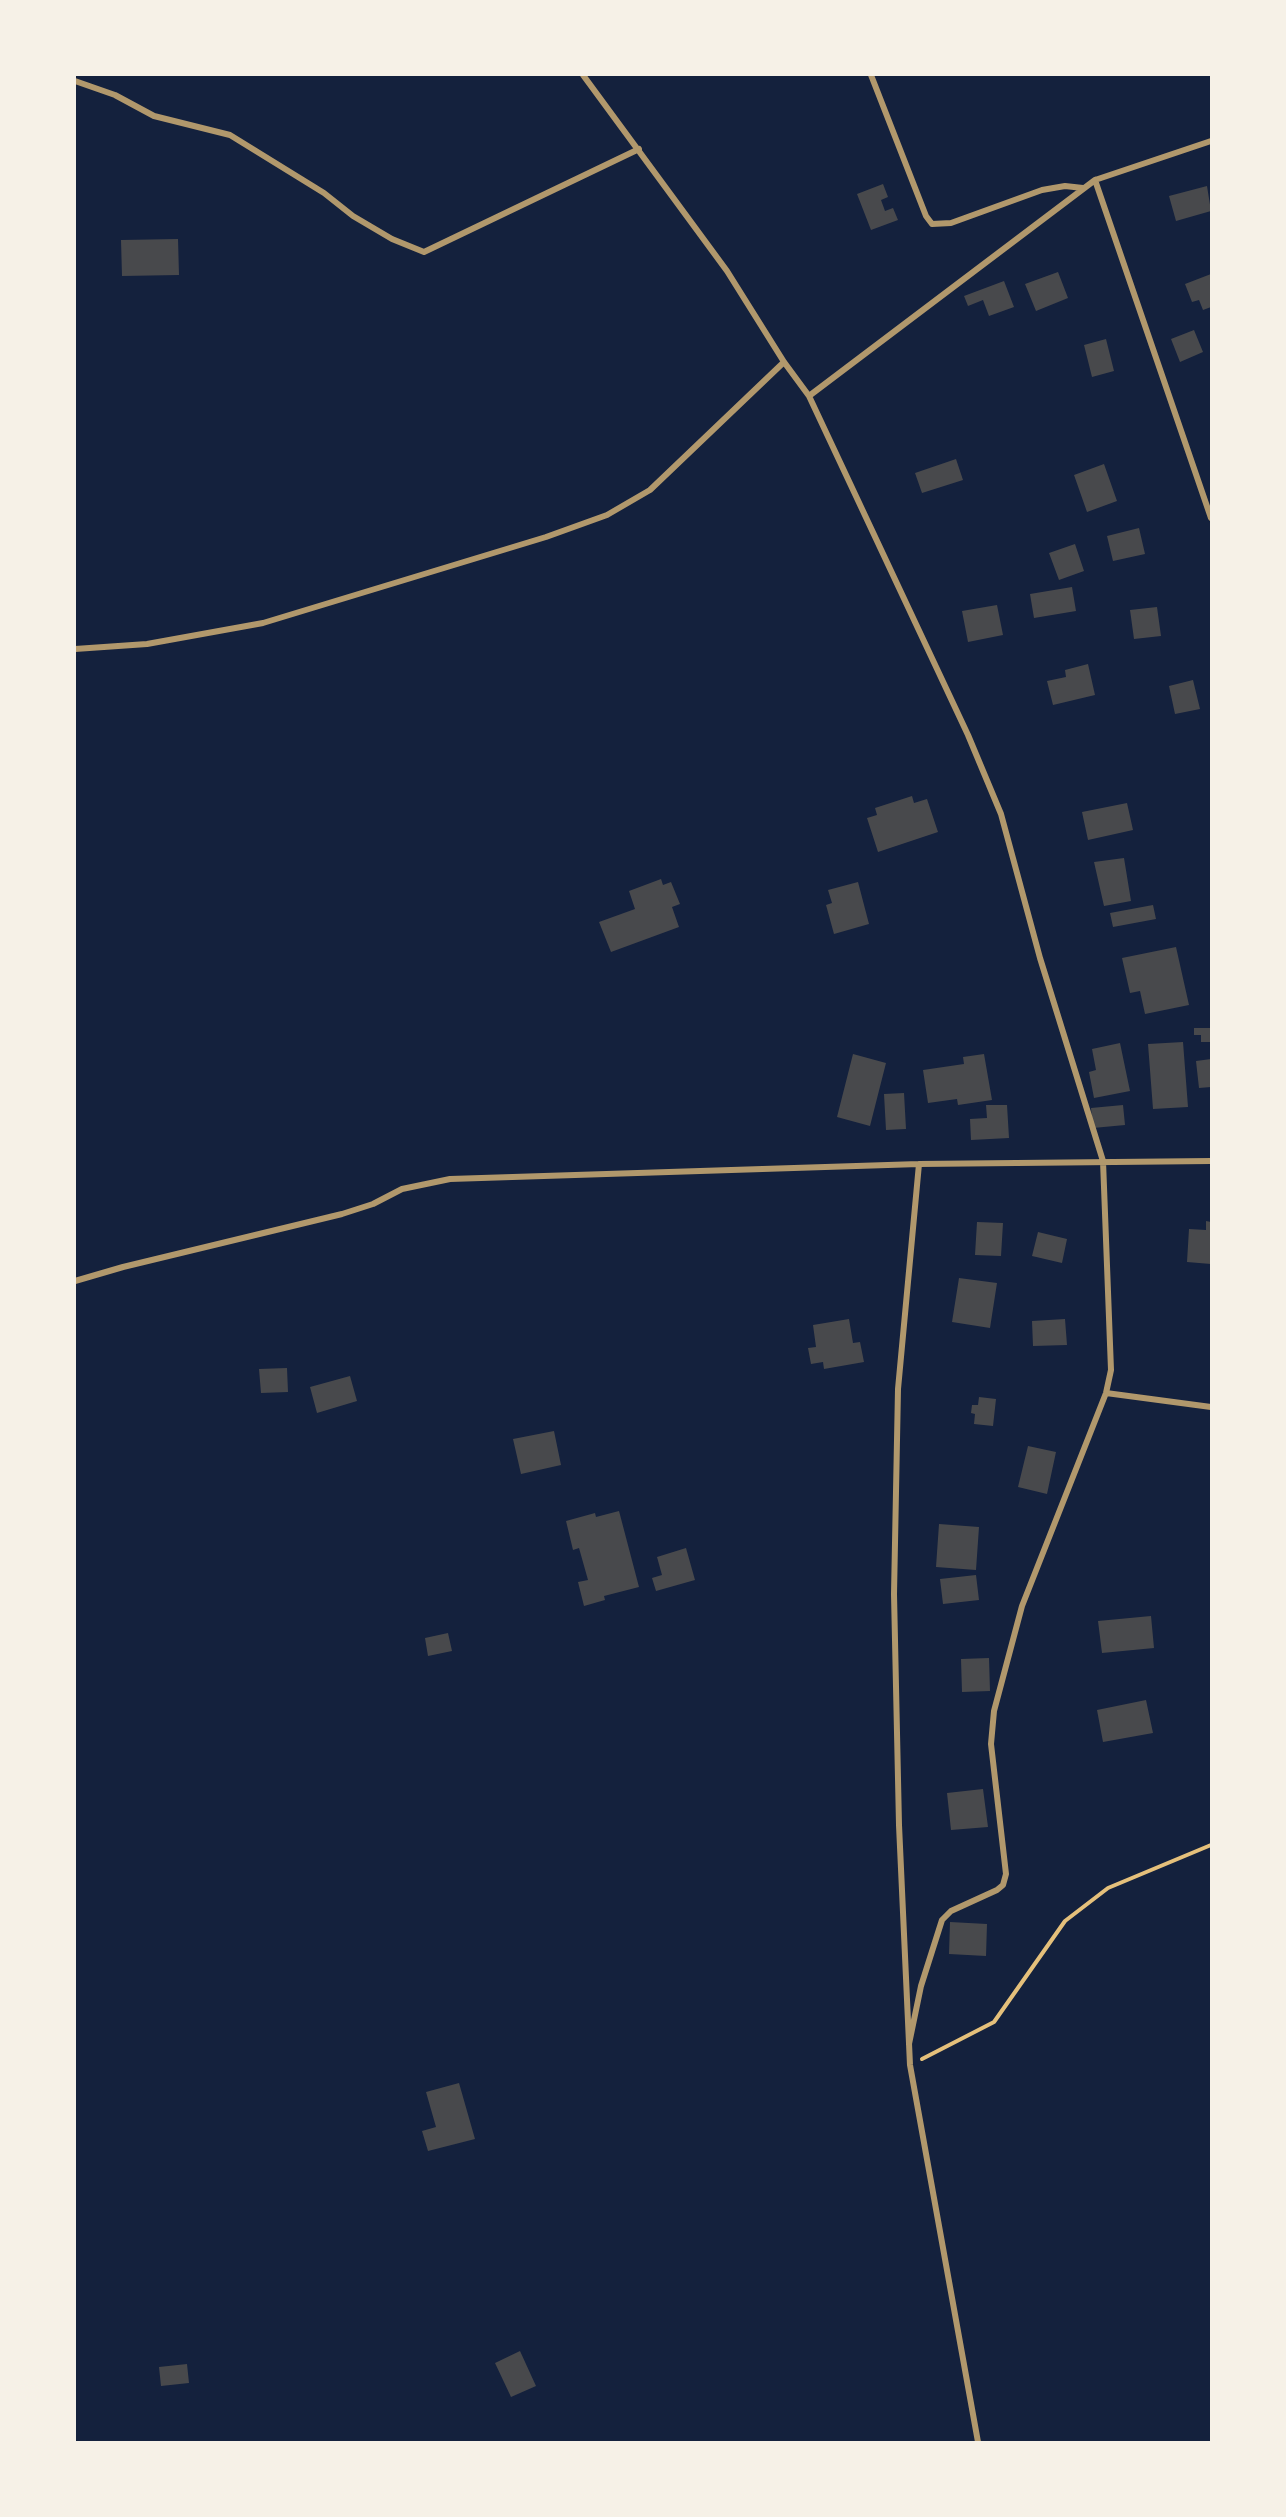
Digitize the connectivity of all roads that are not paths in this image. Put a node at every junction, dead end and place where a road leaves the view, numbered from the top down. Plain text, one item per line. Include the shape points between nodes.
1 (584, 75) edge
2 (871, 75) edge
3 (75, 81) edge
4 (1211, 141) edge
5 (639, 149) junction
6 (1095, 180) junction
7 (1084, 188) junction
8 (784, 362) junction
9 (809, 396) junction
10 (1211, 518) edge
11 (75, 649) edge
12 (1103, 1161) junction
13 (1211, 1161) edge
14 (920, 1164) junction
15 (75, 1281) edge
16 (1106, 1394) junction
17 (1211, 1407) edge
18 (909, 2044) junction
19 (978, 2442) edge

1 - 5 street
2 - 7 street via 932,224 951,223 1042,190
3 - 5 street via 115,95 154,116 230,135 324,193 353,216 424,252
4 - 6 street
5 - 8 street via 728,271
6 - 7 street
6 - 10 street
7 - 9 street
8 - 9 street
8 - 11 street via 650,490 607,515 263,622 147,644
9 - 12 street via 1001,814 1040,958
12 - 13 street
12 - 14 street
12 - 16 street via 1112,1356
14 - 15 street via 450,1179 402,1189 342,1214
14 - 18 street via 900,1347 894,1535 899,1825
16 - 17 street
16 - 18 street via 1022,1606 994,1711 991,1744 1006,1874 1003,1885 951,1911 942,1920 921,1986
18 - 19 street

